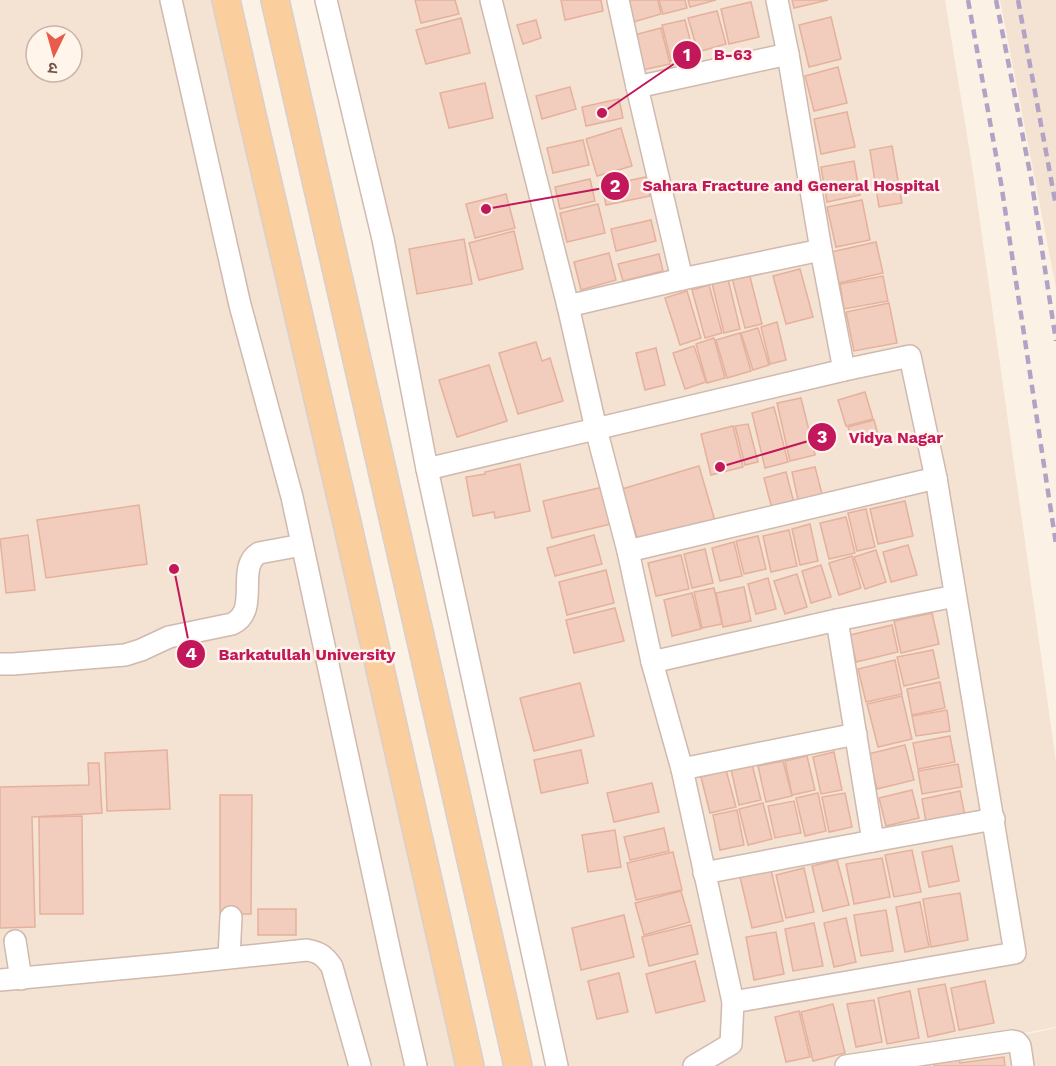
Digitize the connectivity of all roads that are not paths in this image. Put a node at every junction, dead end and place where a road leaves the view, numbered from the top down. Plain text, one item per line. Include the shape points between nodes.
1 (171, 0) edge
2 (226, 0) edge
3 (275, 0) edge
4 (326, 0) edge
5 (491, 0) edge
6 (618, 0) edge
7 (777, 0) edge
8 (788, 54) junction
9 (637, 87) junction
10 (821, 250) junction
11 (682, 279) junction
12 (568, 306) junction
13 (844, 370) junction
14 (596, 429) junction
15 (427, 469) junction
16 (936, 478) junction
17 (302, 546) junction
18 (628, 552) junction
19 (955, 597) junction
20 (837, 620) junction
21 (652, 662) junction
22 (0, 664) edge
23 (856, 734) junction
24 (682, 769) junction
25 (994, 819) junction
26 (873, 840) junction
27 (704, 873) junction
28 (231, 917) dead end
29 (15, 941) dead end
30 (230, 957) junction
31 (10, 980) edge
32 (733, 1002) junction
33 (904, 1062) edge
34 (360, 1066) edge
35 (416, 1066) edge
36 (470, 1066) edge
37 (518, 1066) edge
38 (557, 1066) edge
39 (694, 1066) edge
40 (846, 1066) edge
41 (1023, 1066) edge

1 - 17 street via 240,306
2 - 36 main road
3 - 37 main road
4 - 15 street via 383,239
5 - 12 street
6 - 9 street
7 - 8 street
8 - 9 street
8 - 10 street
9 - 11 street
10 - 11 street
10 - 13 street
11 - 12 street
12 - 14 street
13 - 14 street
13 - 16 street via 910,356
14 - 15 street
14 - 18 street
15 - 38 street
16 - 18 street
16 - 19 street
17 - 22 street via 254,556 243,617 232,624 169,637 125,655
17 - 35 street
18 - 21 street
19 - 20 street
19 - 25 street
20 - 21 street
20 - 23 street
21 - 24 street
23 - 24 street
23 - 26 street
24 - 27 street
25 - 26 street
25 - 32 street via 1015,953
26 - 27 street
27 - 32 street
28 - 30 street
29 - 31 street
30 - 31 street
30 - 34 street via 307,950 324,956 335,976
32 - 39 street via 731,1044
33 - 40 street
33 - 41 street via 1012,1041 1020,1046

